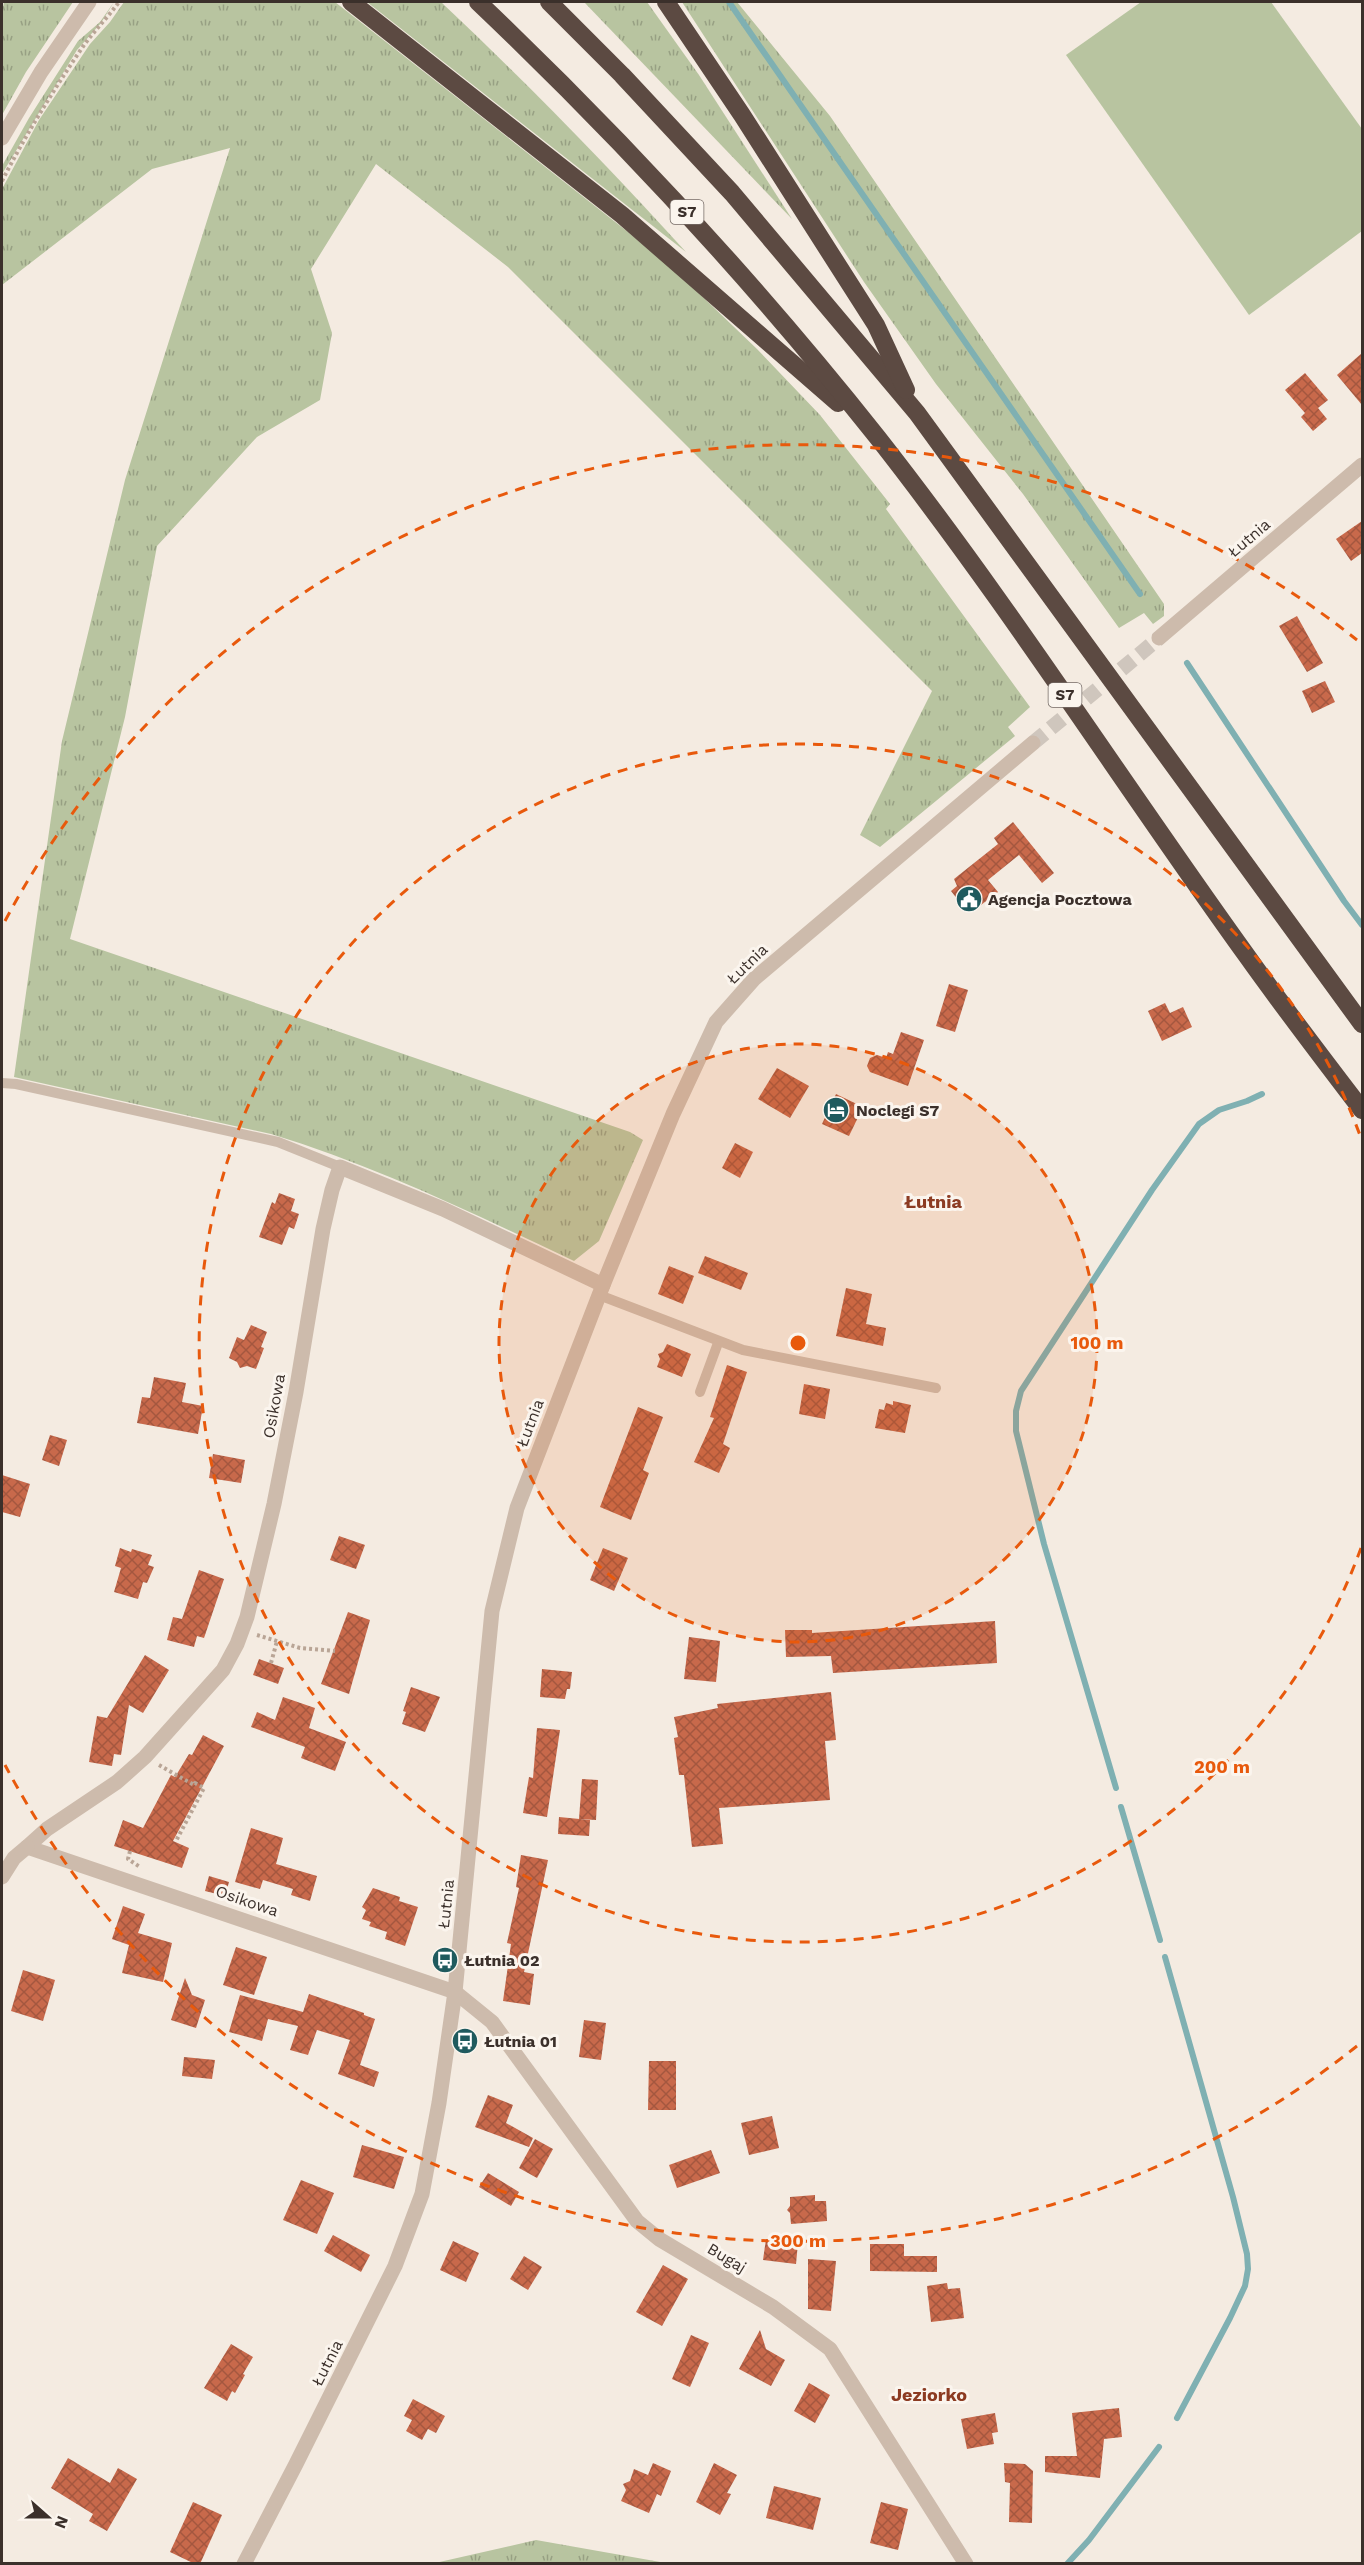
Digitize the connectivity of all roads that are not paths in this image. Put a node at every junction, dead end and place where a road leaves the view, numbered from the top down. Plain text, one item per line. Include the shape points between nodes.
1 (89, 2) edge
2 (351, 2) edge
3 (478, 2) edge
4 (549, 2) edge
5 (666, 2) edge
6 (2, 138) edge
7 (917, 413) junction
8 (879, 439) junction
9 (1362, 465) edge
10 (1159, 638) tunnel mouth
11 (1033, 743) tunnel mouth
12 (1362, 1024) edge
13 (2, 1083) edge
14 (1362, 1110) edge
15 (340, 1167) junction
16 (601, 1290) junction
17 (718, 1343) junction
18 (936, 1388) dead end
19 (699, 1392) dead end
20 (27, 1847) junction
21 (2, 1877) edge
22 (455, 1992) junction
23 (244, 2564) edge
24 (966, 2564) edge

1 - 6 street
2 - 8 highway via 622,215
3 - 8 highway, S7 via 586,106 693,219
4 - 7 highway via 732,193
5 - 7 highway via 876,325
7 - 12 highway
8 - 14 highway, S7 via 1059,685 1246,955
9 - 10 street, Łutnia
11 - 16 street, Łutnia via 754,979 716,1022 673,1114
13 - 15 lane via 278,1142
15 - 16 street via 443,1209
15 - 20 street, Osikowa via 323,1229 275,1496 242,1630 223,1670 145,1757
16 - 17 lane
16 - 22 street, Łutnia via 517,1508 492,1611
17 - 18 lane
17 - 19 lane
20 - 21 street, Osikowa via 14,1857
20 - 22 street, Osikowa
22 - 23 street, Łutnia via 422,2194 399,2256
22 - 24 street, Bugaj via 492,2022 637,2221 659,2239 773,2307 830,2349

